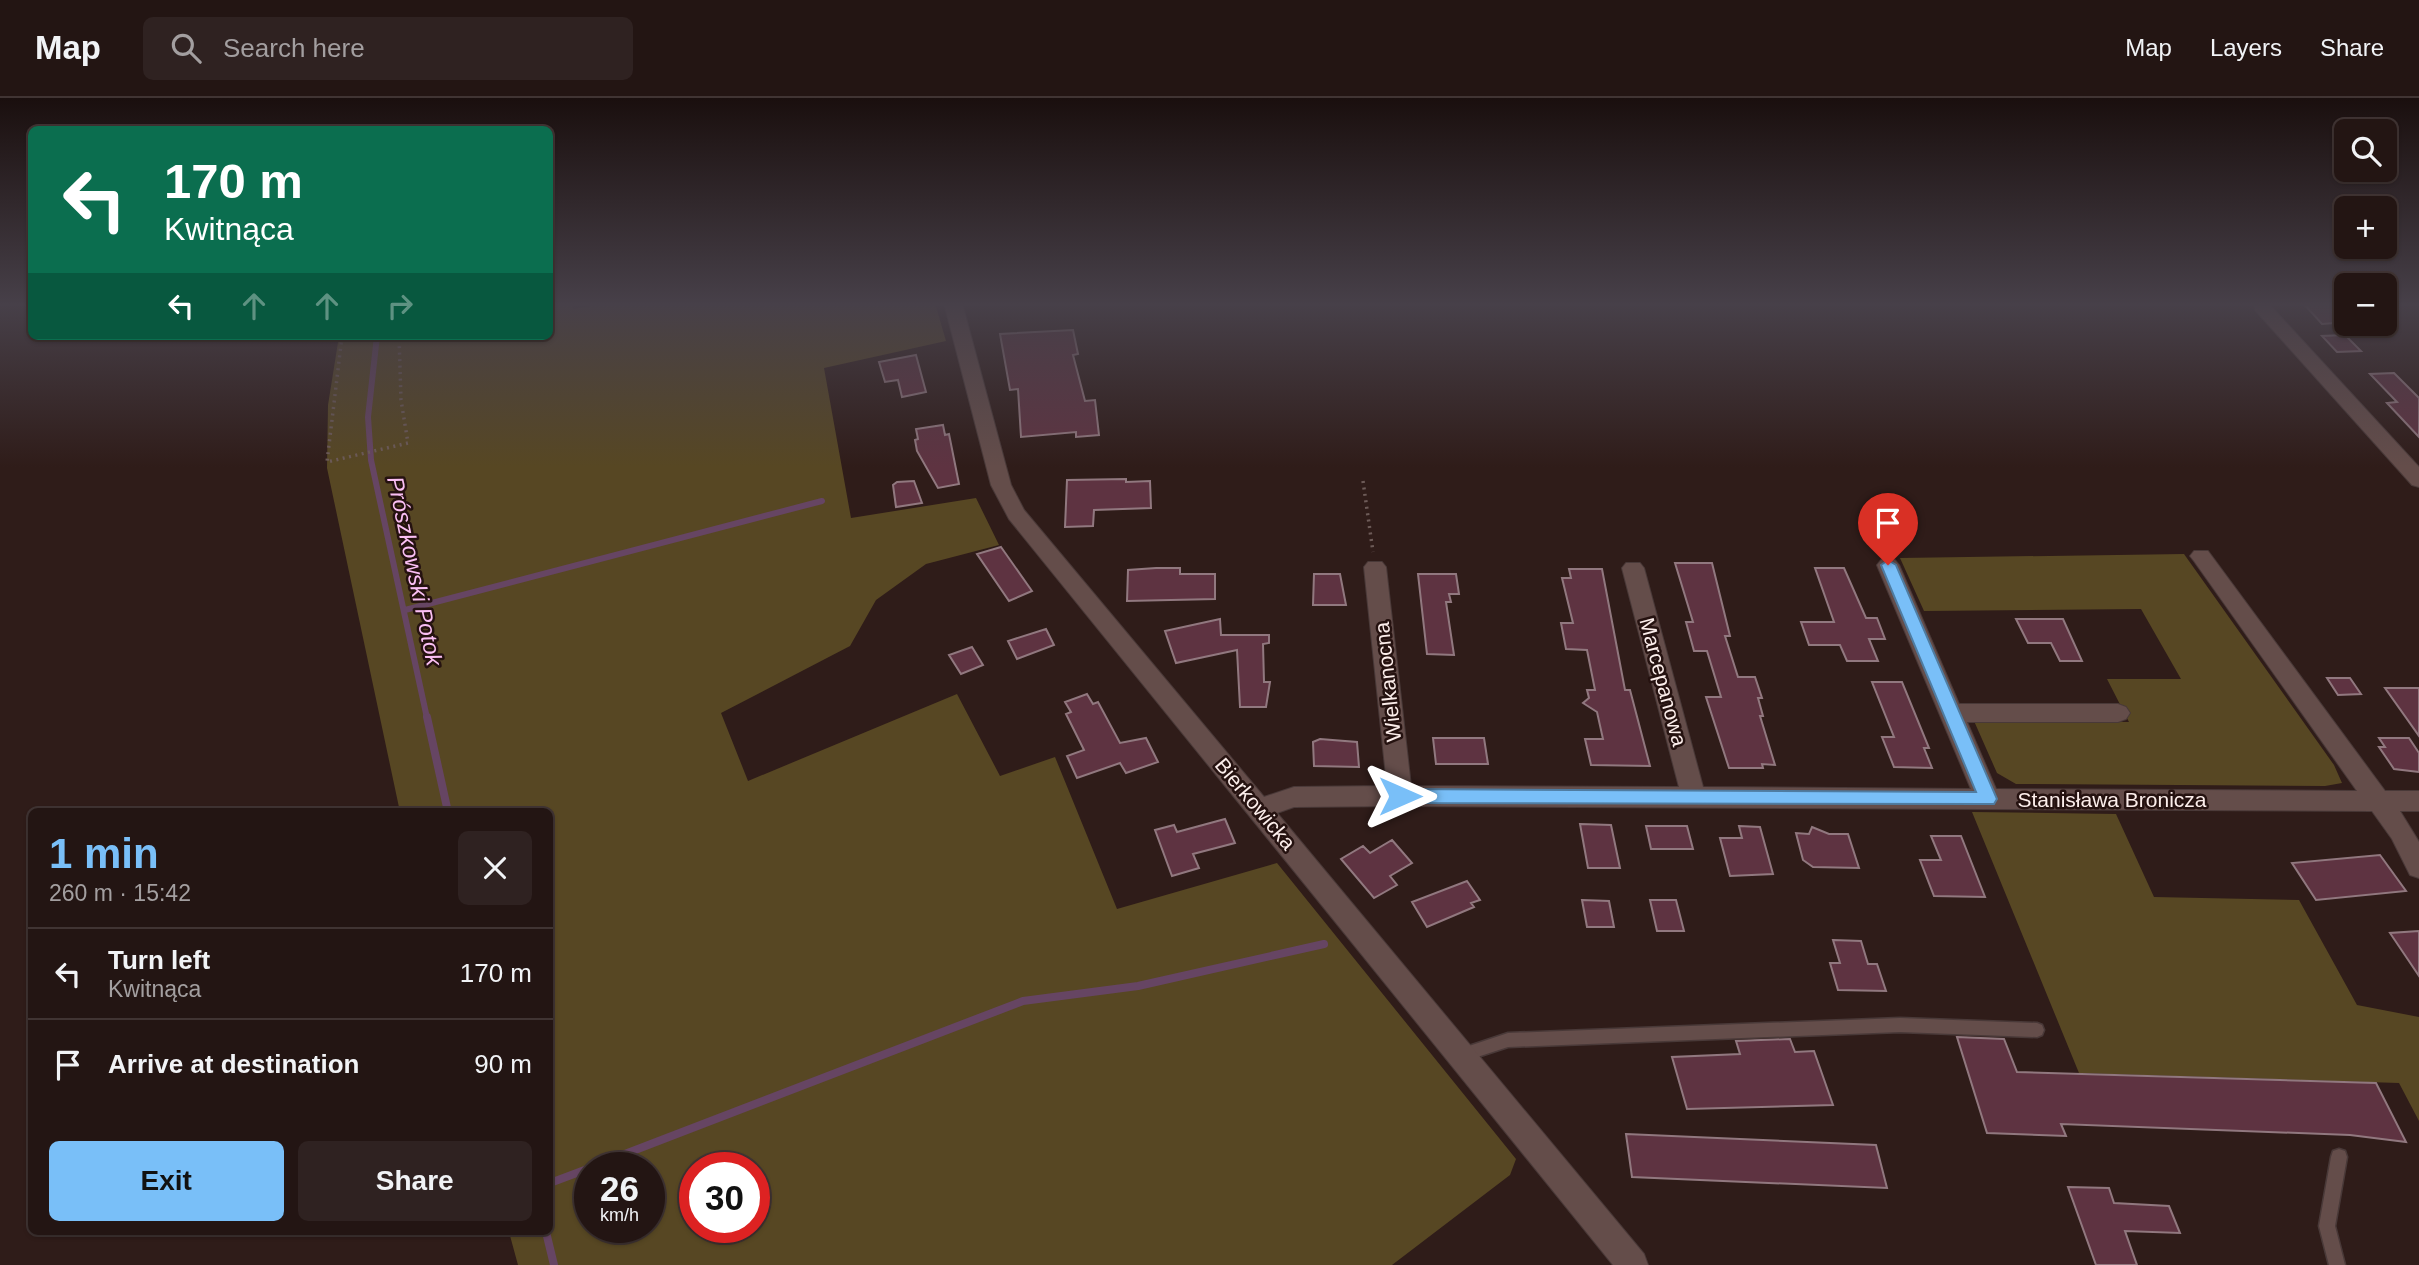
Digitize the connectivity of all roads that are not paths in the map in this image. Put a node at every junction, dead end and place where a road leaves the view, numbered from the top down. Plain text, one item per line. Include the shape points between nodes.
1 (968, 357) edge
2 (2308, 357) edge
3 (2419, 480) edge
4 (2201, 556) dead end
5 (1888, 565) dead end
6 (1375, 567) road end
7 (1633, 568) dead end
8 (1951, 713) junction
9 (2118, 713) dead end
10 (1400, 796) junction
11 (1693, 796) junction
12 (1988, 799) junction
13 (2377, 801) junction
14 (2419, 801) edge
15 (1260, 809) junction
16 (2419, 867) edge
17 (2036, 1030) dead end
18 (1462, 1055) junction
19 (2339, 1157) dead end
20 (1633, 1265) edge
21 (2337, 1265) edge

1 - 15 street, Bierkowicka via 1009,503
2 - 3 street
4 - 13 street
5 - 8 street
6 - 10 street, Wielkanocna
7 - 11 street, Marcepanowa
8 - 9 street
8 - 12 street
10 - 11 street, Stanisława Bronicza
10 - 15 street, Stanisława Bronicza via 1294,797
11 - 12 street, Stanisława Bronicza
12 - 13 street, Stanisława Bronicza
13 - 14 street, Stanisława Bronicza
13 - 16 street via 2401,832
15 - 18 street, Bierkowicka
17 - 18 lane via 1900,1025 1508,1040
18 - 20 street, Bierkowicka
19 - 21 lane via 2327,1226

